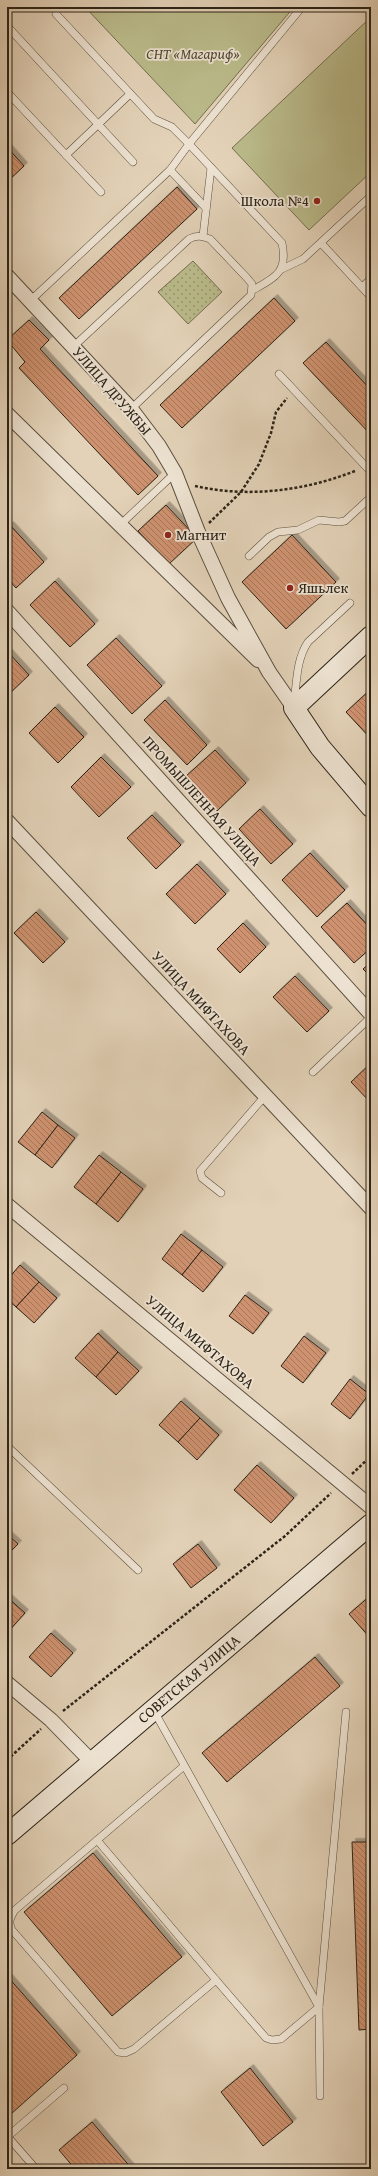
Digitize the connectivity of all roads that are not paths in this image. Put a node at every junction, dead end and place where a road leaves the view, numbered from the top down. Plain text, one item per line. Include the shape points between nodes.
1 (302, 7) edge
2 (56, 14) dead end
3 (7, 26) edge
4 (7, 92) edge
5 (130, 94) junction
6 (98, 124) junction
7 (189, 144) junction
8 (66, 155) junction
9 (133, 162) dead end
10 (211, 168) junction
11 (170, 170) junction
12 (101, 192) dead end
13 (371, 196) edge
14 (206, 208) junction
15 (203, 236) junction
16 (321, 243) junction
17 (282, 268) junction
18 (7, 276) edge
19 (371, 279) edge
20 (362, 287) junction
21 (253, 290) junction
22 (371, 297) edge
23 (30, 301) junction
24 (74, 347) junction
25 (279, 374) dead end
26 (131, 409) junction
27 (7, 414) edge
28 (368, 469) edge
29 (177, 478) junction
30 (371, 497) edge
31 (120, 525) junction
32 (249, 556) dead end
33 (350, 603) dead end
34 (7, 611) edge
35 (371, 636) edge
36 (269, 672) junction
37 (294, 708) junction
38 (371, 807) edge
39 (7, 821) edge
40 (371, 1015) edge
41 (314, 1072) dead end
42 (265, 1096) junction
43 (221, 1193) dead end
44 (7, 1205) edge
45 (371, 1208) edge
46 (7, 1446) edge
47 (371, 1507) edge
48 (371, 1524) edge
49 (138, 1570) dead end
50 (7, 1682) edge
51 (153, 1710) junction
52 (346, 1712) dead end
53 (92, 1762) junction
54 (184, 1766) junction
55 (7, 1834) edge
56 (97, 1840) junction
57 (216, 1980) junction
58 (319, 2007) junction
59 (64, 2088) dead end
60 (320, 2096) dead end
61 (8, 2137) edge
62 (36, 2169) edge

1 - 7 lane
2 - 5 lane
3 - 6 lane
4 - 8 lane
5 - 6 lane
5 - 7 lane via 154,119 172,127
6 - 8 lane
6 - 9 lane
7 - 10 lane
7 - 11 lane
8 - 12 lane
10 - 14 lane
10 - 17 lane via 282,243 285,258
11 - 14 lane
11 - 23 lane
13 - 16 lane
14 - 15 lane
15 - 21 lane via 210,239 247,278
15 - 24 lane via 189,239
16 - 17 lane via 303,259
16 - 20 lane
17 - 21 lane via 275,278
18 - 23 street, УЛИЦА ДРУЖБЫ
19 - 20 lane
20 - 22 lane
21 - 26 lane via 251,295
23 - 24 street, УЛИЦА ДРУЖБЫ
24 - 26 street, УЛИЦА ДРУЖБЫ
25 - 28 lane
26 - 29 street, УЛИЦА ДРУЖБЫ via 159,446
27 - 31 street, УЛИЦА ДРУЖБЫ
29 - 31 lane
29 - 36 street, УЛИЦА ДРУЖБЫ via 228,598
30 - 32 lane via 344,521 319,520 298,530 278,532
31 - 36 street, УЛИЦА ДРУЖБЫ
33 - 37 lane via 303,649
34 - 40 street, ПРОМЫШЛЕННАЯ УЛИЦА
35 - 37 main road
36 - 37 street, УЛИЦА ДРУЖБЫ
37 - 38 main road, УЛИЦА ДРУЖБЫ via 320,747
39 - 42 street, УЛИЦА МИФТАХОВА
40 - 41 lane
42 - 43 lane via 200,1171 202,1178
42 - 45 street, УЛИЦА МИФТАХОВА
44 - 47 street, УЛИЦА МИФТАХОВА
46 - 49 lane
48 - 51 main road, СОВЕТСКАЯ УЛИЦА
50 - 53 street via 51,1720
51 - 53 main road, СОВЕТСКАЯ УЛИЦА
51 - 54 lane
52 - 58 lane
53 - 55 main road, СОВЕТСКАЯ УЛИЦА
54 - 56 lane
54 - 58 lane
56 - 57 lane
56 - 57 lane via 15,1910 10,1918 10,1925 112,2047 118,2052 125,2053 134,2049
57 - 58 lane via 266,2038 272,2040 281,2039
58 - 60 lane
59 - 61 lane
61 - 62 lane

